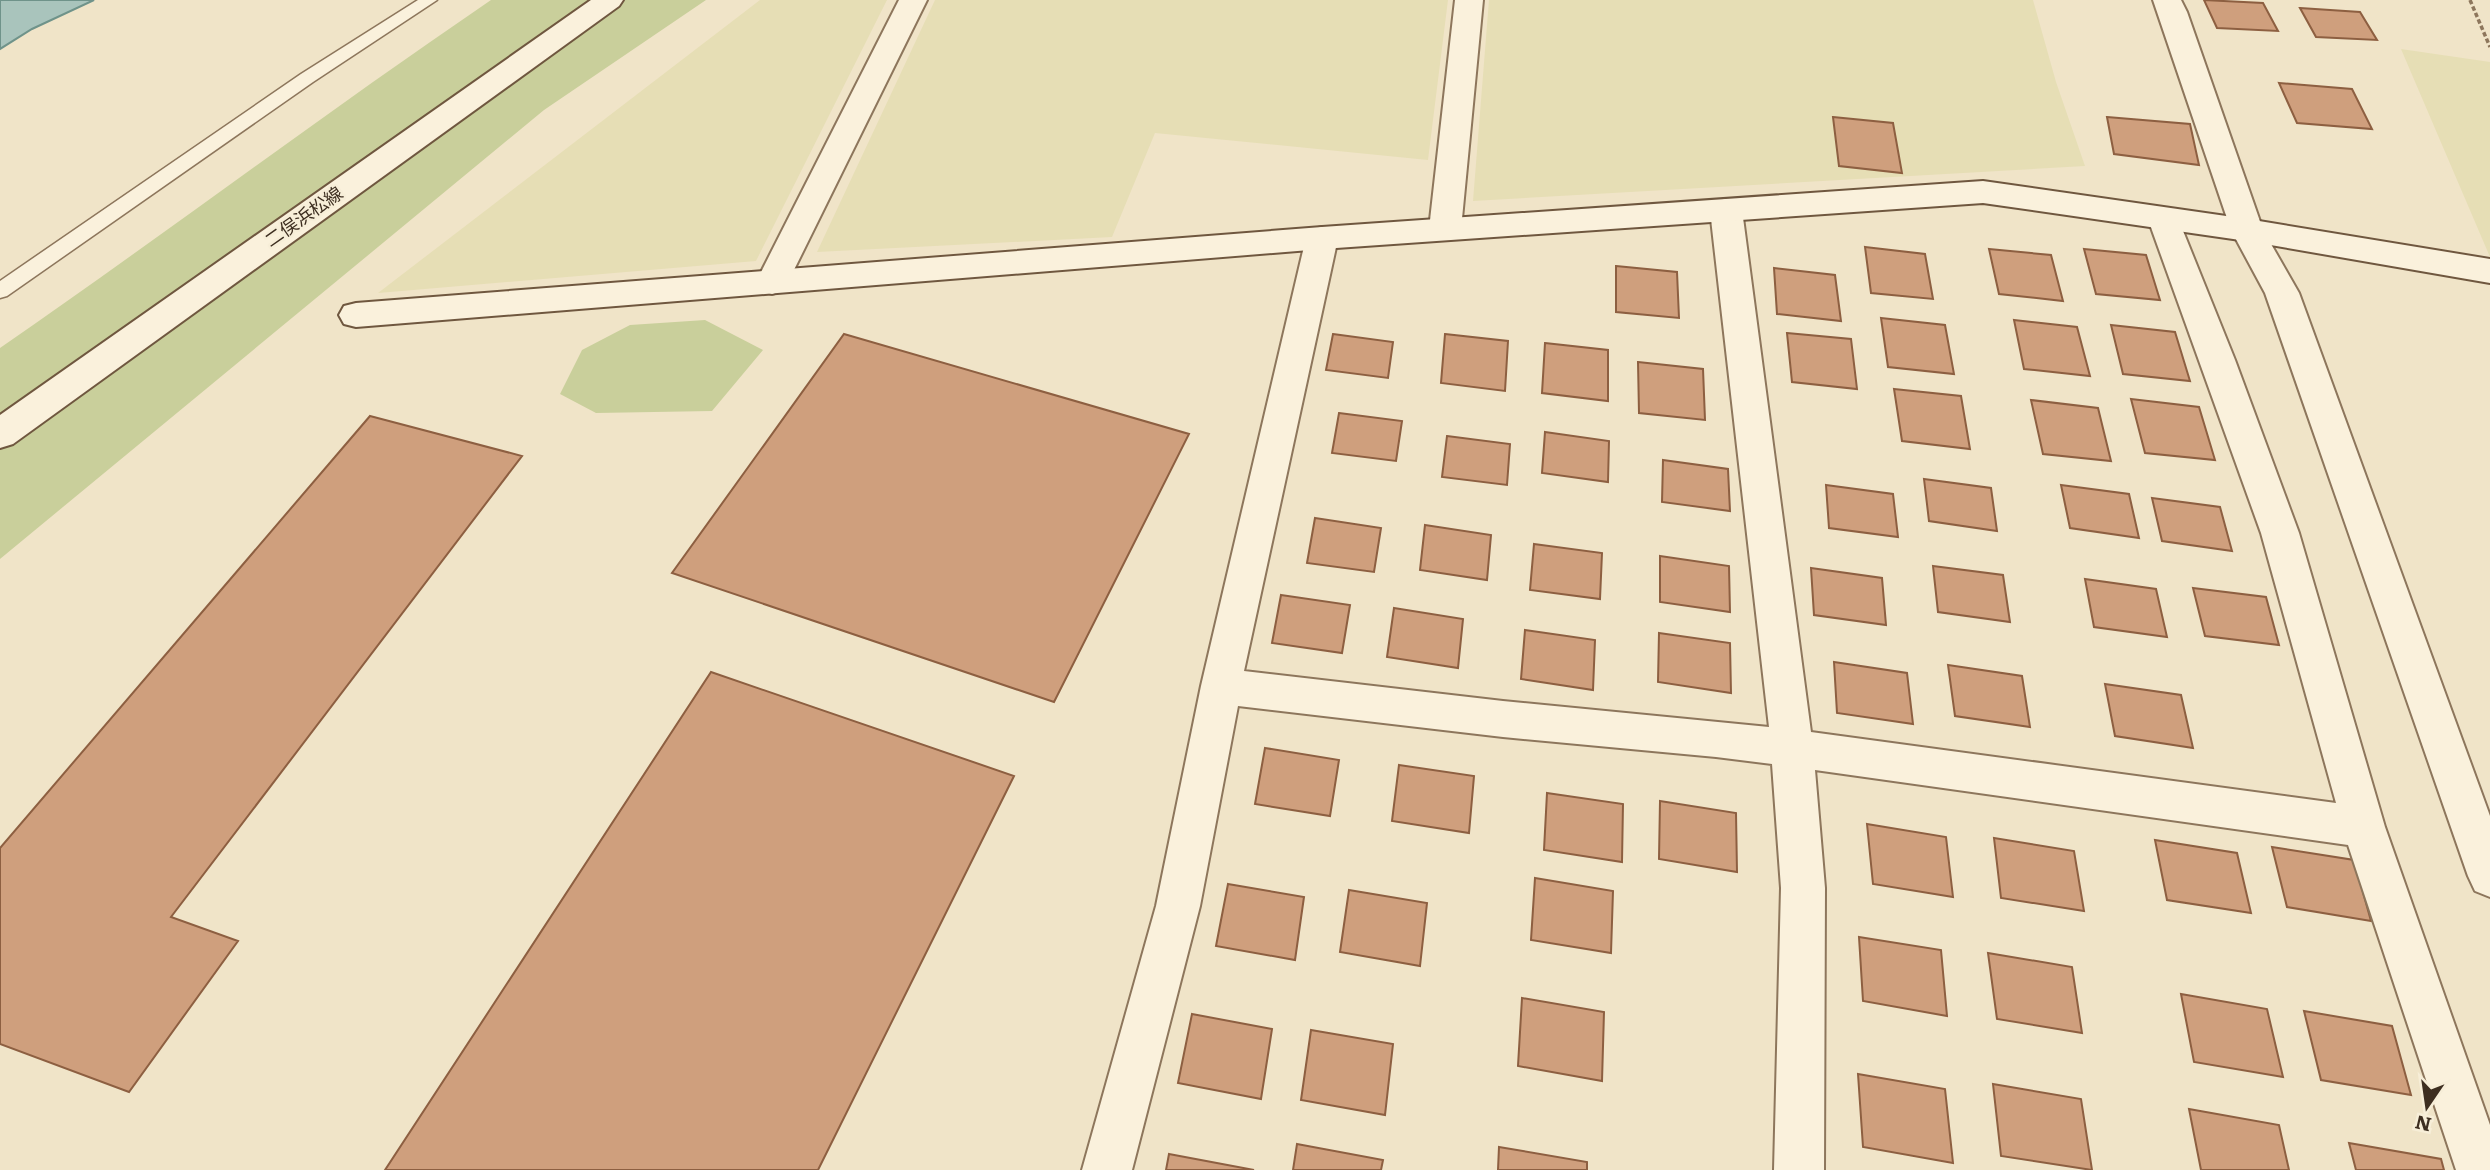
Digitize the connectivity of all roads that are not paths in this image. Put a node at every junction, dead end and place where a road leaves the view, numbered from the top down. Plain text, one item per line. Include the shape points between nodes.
1 (429, 0) edge
2 (608, 0) edge
3 (913, 0) edge
4 (1469, 0) edge
5 (2166, 0) edge
6 (1726, 210) junction
7 (2164, 219) junction
8 (1445, 229) junction
9 (2248, 230) junction
10 (1322, 238) junction
11 (2490, 271) edge
12 (772, 282) junction
13 (0, 291) edge
14 (356, 315) dead end
15 (0, 434) edge
16 (1221, 686) junction
17 (1792, 749) junction
18 (2364, 827) junction
19 (2490, 876) edge
20 (1107, 1170) edge
21 (1799, 1170) edge
22 (2481, 1170) edge

1 - 13 lane via 307,78
2 - 15 street, 二俣浜松線
3 - 12 street
4 - 8 street
5 - 9 street
6 - 7 street via 1983,192
6 - 8 street
6 - 17 street
7 - 9 street
7 - 18 street via 2280,533
8 - 10 street
9 - 11 street
9 - 19 street via 2283,293
10 - 12 street
10 - 16 street
12 - 14 street
16 - 17 street
16 - 20 street via 1178,906
17 - 18 street
17 - 21 street via 1803,888
18 - 22 street

